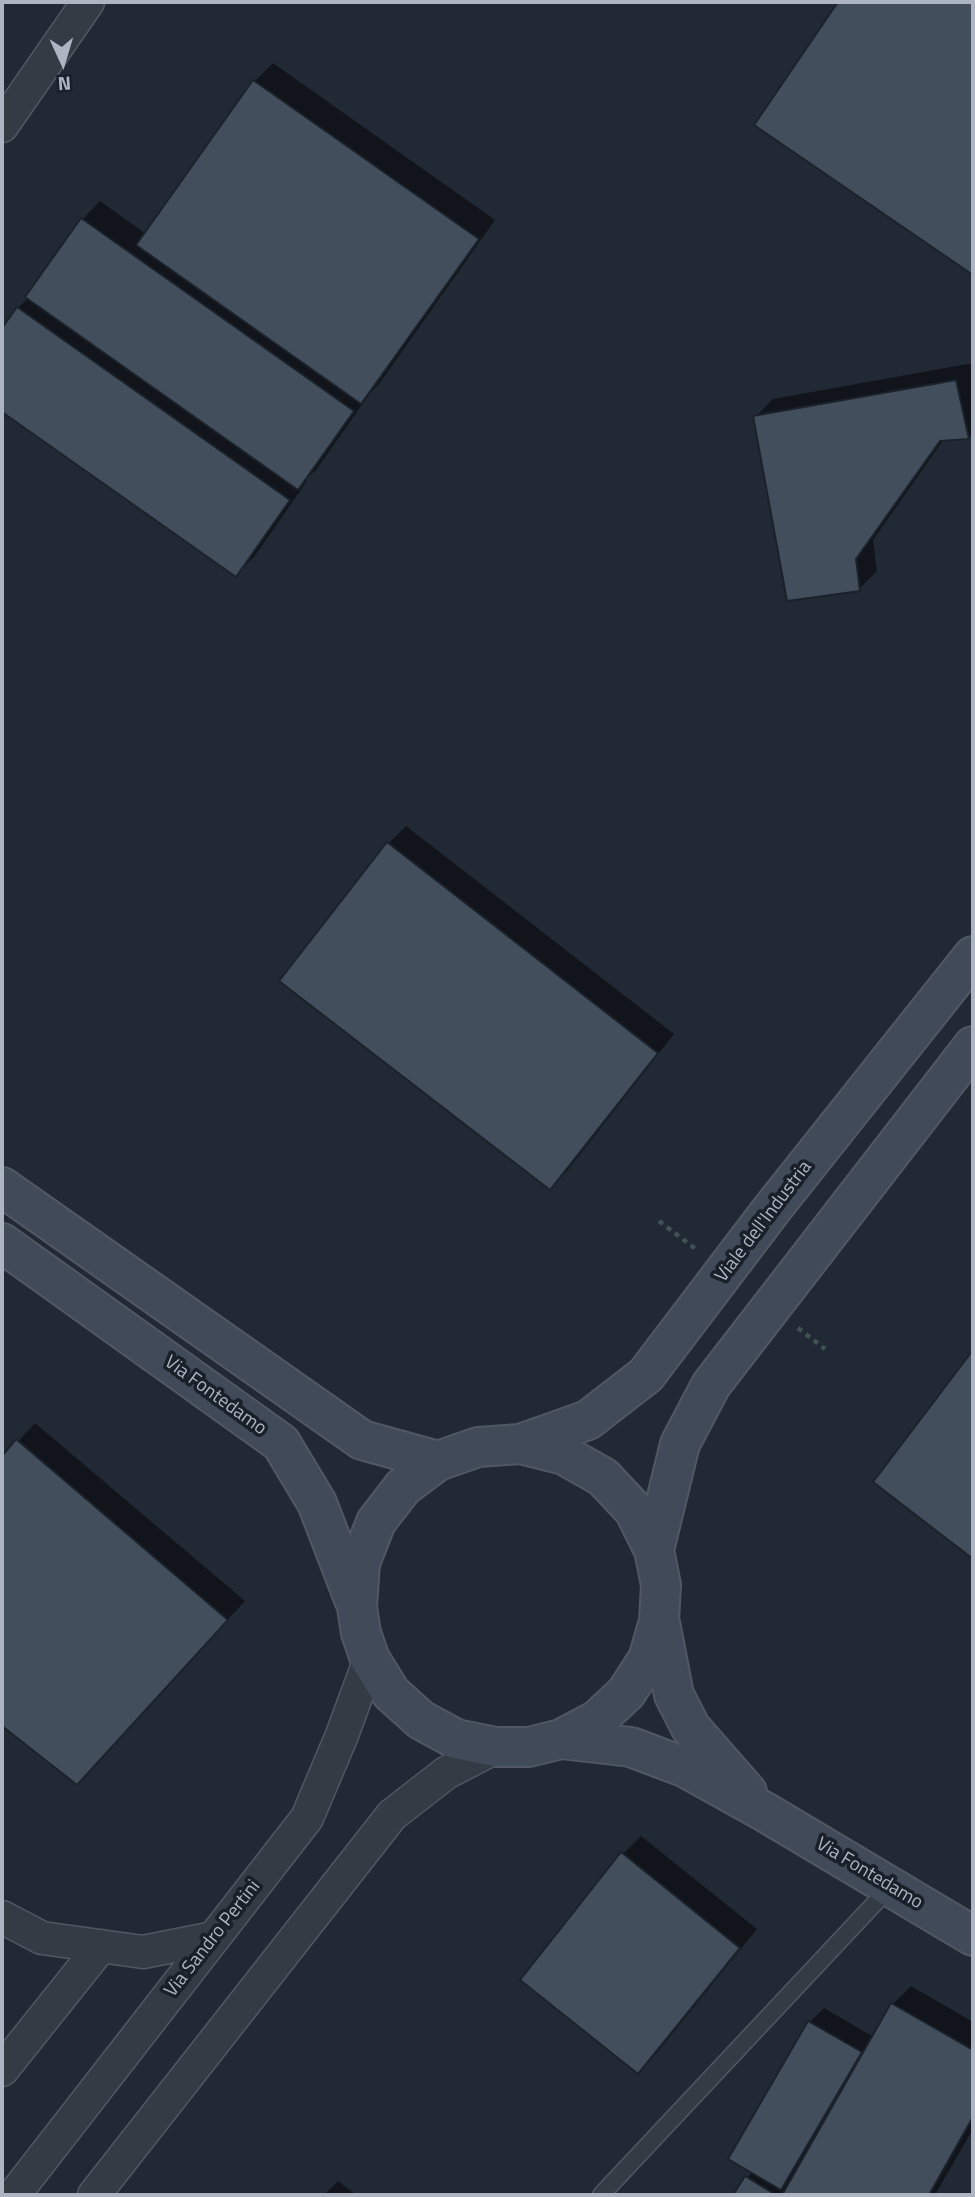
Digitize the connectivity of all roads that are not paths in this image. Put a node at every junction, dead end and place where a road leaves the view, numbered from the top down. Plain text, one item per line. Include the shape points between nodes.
1 (88, 2) edge
2 (2, 126) edge
3 (973, 956) edge
4 (973, 1046) edge
5 (2, 1187) edge
6 (2, 1243) edge
7 (520, 1444) junction
8 (438, 1461) junction
9 (654, 1550) junction
10 (357, 1607) junction
11 (659, 1621) junction
12 (370, 1659) junction
13 (561, 1739) junction
14 (496, 1747) junction
15 (765, 1812) junction
16 (891, 1886) junction
17 (934, 1912) junction
18 (973, 1912) edge
19 (2, 1917) edge
20 (973, 1936) edge
21 (214, 1938) junction
22 (101, 1946) junction
23 (2, 2070) edge
24 (14, 2195) edge
25 (94, 2195) edge
26 (601, 2195) edge

1 - 2 street
3 - 7 main road, Viale dell'Industria via 646,1375 588,1420
4 - 9 main road via 711,1385 680,1444
5 - 8 main road via 362,1440
6 - 10 main road, Via Fontedamo via 281,1443 317,1503
7 - 8 main road, Via Fontedamo via 478,1447
7 - 9 main road, Via Fontedamo via 564,1455 603,1476 634,1510
8 - 10 main road, Via Fontedamo via 403,1487 376,1522 360,1563
9 - 11 main road, Via Fontedamo via 661,1585
10 - 12 main road, Via Fontedamo
11 - 13 main road, Via Fontedamo via 648,1659 626,1693 597,1720
11 - 15 main road, Via Fontedamo via 674,1695 691,1727
12 - 14 main road, Via Fontedamo via 391,1693 421,1720 456,1739
12 - 21 street, Via Sandro Pertini via 307,1818
13 - 14 main road, Via Fontedamo via 529,1747
13 - 15 main road, Via Fontedamo via 631,1747 684,1767
14 - 25 street via 446,1773 392,1815
15 - 16 main road, Via Fontedamo
16 - 17 main road, Via Fontedamo
16 - 26 lane
17 - 18 street
17 - 20 main road, Via Fontedamo
19 - 22 street via 42,1938
21 - 22 street via 143,1952
21 - 24 street, Via Sandro Pertini
22 - 23 street

